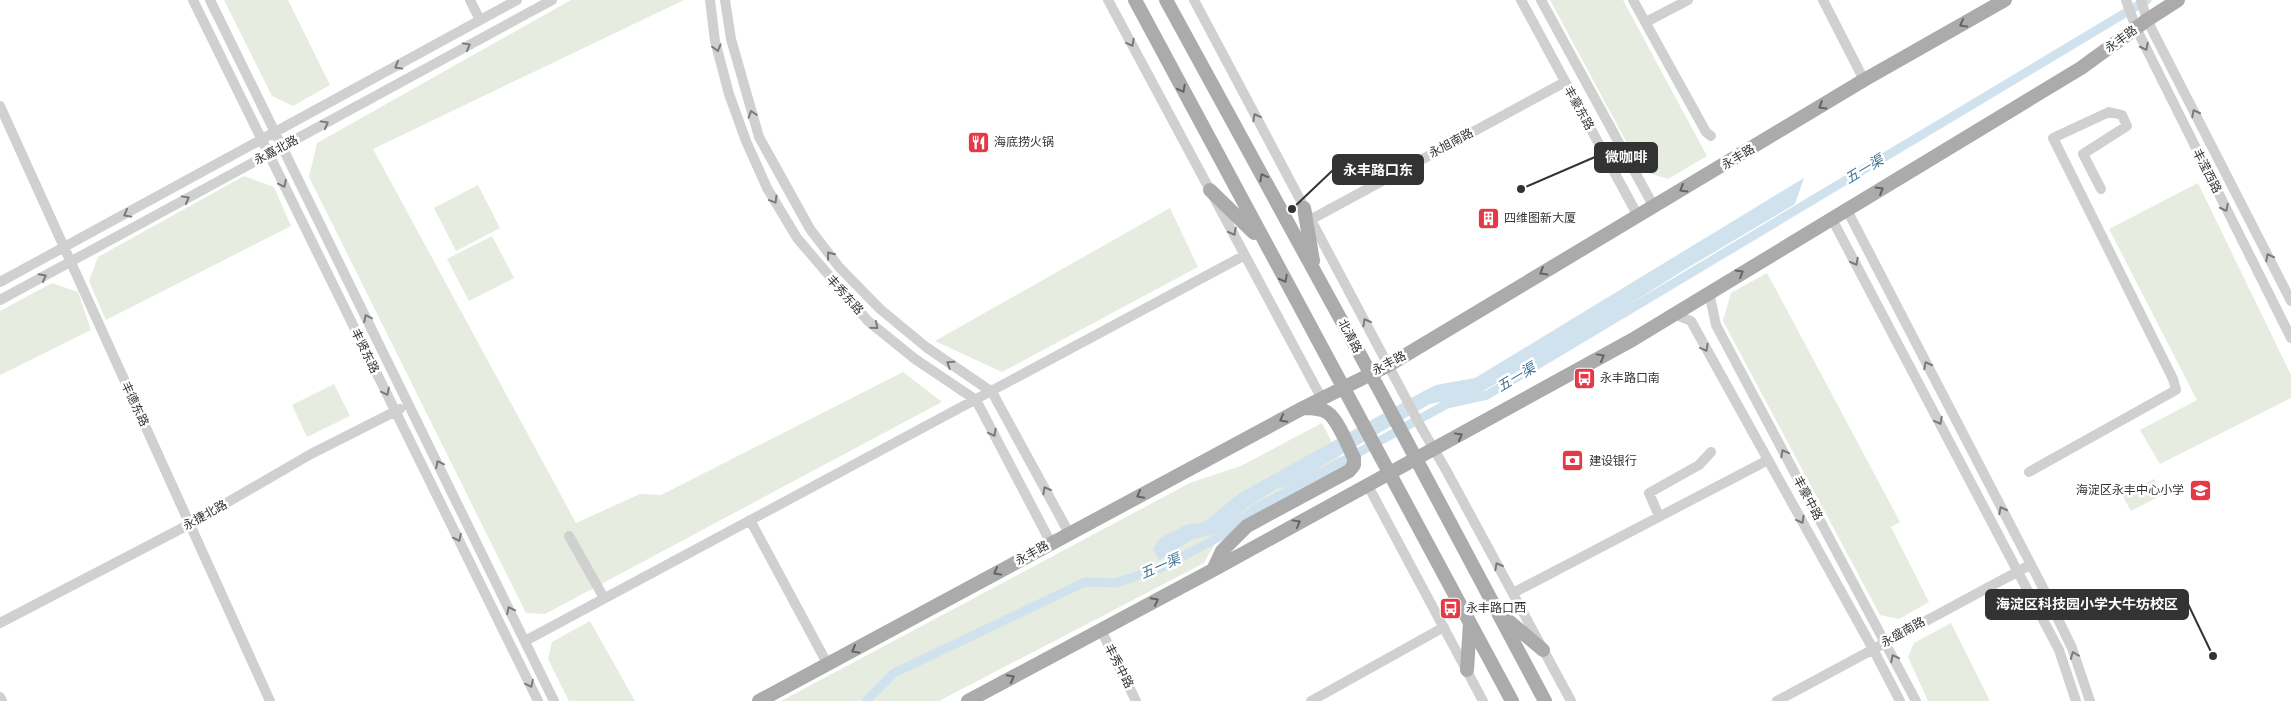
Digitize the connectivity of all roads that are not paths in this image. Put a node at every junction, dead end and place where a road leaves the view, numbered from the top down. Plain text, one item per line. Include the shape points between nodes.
1 (193, 0) edge
2 (210, 0) edge
3 (470, 0) edge
4 (517, 0) edge
5 (552, 0) edge
6 (710, 0) edge
7 (725, 0) edge
8 (1108, 0) edge
9 (1134, 0) edge
10 (1166, 0) edge
11 (1194, 0) edge
12 (1521, 0) edge
13 (1541, 0) edge
14 (1633, 0) edge
15 (1688, 0) edge
16 (1823, 0) edge
17 (2005, 0) edge
18 (2141, 0) edge
19 (2178, 0) edge
20 (2126, 1) edge
21 (480, 20) junction
22 (2147, 20) junction
23 (1646, 22) junction
24 (2136, 28) junction
25 (1864, 80) junction
26 (1565, 82) junction
27 (0, 106) edge
28 (275, 133) junction
29 (1711, 136) dead end
30 (262, 140) junction
31 (282, 147) junction
32 (268, 154) junction
33 (2101, 189) dead end
34 (1210, 190) junction
35 (1654, 207) junction
36 (1847, 210) junction
37 (1307, 214) junction
38 (1638, 216) junction
39 (1832, 219) junction
40 (1264, 244) junction
41 (64, 248) junction
42 (1244, 255) junction
43 (70, 262) junction
44 (1315, 272) junction
45 (0, 282) edge
46 (2287, 284) edge
47 (1709, 292) junction
48 (0, 300) edge
49 (2291, 301) edge
50 (1674, 314) junction
51 (2291, 338) edge
52 (1389, 365) junction
53 (1370, 374) junction
54 (1343, 389) junction
55 (992, 392) junction
56 (1322, 399) junction
57 (976, 400) junction
58 (409, 404) junction
59 (1303, 408) junction
60 (395, 411) junction
61 (1434, 449) junction
62 (1710, 452) dead end
63 (1416, 458) junction
64 (1768, 460) junction
65 (1388, 472) junction
66 (2029, 472) dead end
67 (1367, 484) junction
68 (1659, 516) junction
69 (750, 520) junction
70 (190, 524) junction
71 (1069, 533) junction
72 (569, 536) dead end
73 (1051, 542) junction
74 (2030, 564) junction
75 (1212, 570) junction
76 (2017, 571) junction
77 (1513, 593) junction
78 (604, 598) junction
79 (1497, 611) junction
80 (1470, 622) junction
81 (0, 623) edge
82 (1444, 627) junction
83 (1101, 630) junction
84 (525, 641) junction
85 (1886, 642) junction
86 (1873, 649) junction
87 (1543, 650) junction
88 (828, 665) junction
89 (1467, 670) junction
90 (0, 697) edge
91 (2, 701) edge
92 (270, 701) edge
93 (538, 701) edge
94 (554, 701) edge
95 (759, 701) edge
96 (968, 701) edge
97 (1136, 701) edge
98 (1311, 701) edge
99 (1483, 701) edge
100 (1512, 701) edge
101 (1545, 701) edge
102 (1571, 701) edge
103 (1777, 701) edge
104 (1900, 701) edge
105 (1916, 701) edge
106 (2076, 701) edge
107 (2090, 701) edge

1 - 30 street, 丰贤东路
2 - 28 street, 丰贤东路
3 - 21 street
4 - 21 street, 永嘉北路
31 -> 5 street, 永嘉北路
6 -> 57 street, 丰秀东路 via 714,41 746,141 767,188 797,238 868,321 914,359
55 -> 7 street, 丰秀东路 via 926,348 880,309 839,267 810,229 759,137 731,39
8 -> 34 street
9 -> 40 main road
44 -> 10 main road, 北清路
37 -> 11 street, 北清路
12 - 26 street, 丰豪东路
13 - 35 street, 丰豪东路
14 - 23 street
15 - 23 street
16 - 25 street
17 -> 25 main road, 永丰路
18 - 22 street, 丰滢西路
19 - 22 main road, 永丰路
20 - 24 street, 丰滢西路
21 -> 28 street, 永嘉北路
22 - 24 main road, 永丰路
46 -> 22 street, 丰滢西路
23 - 29 street
36 -> 24 main road, 永丰路 via 2081,68
24 -> 51 street, 丰滢西路
25 -> 35 main road, 永丰路
26 - 37 street, 永旭南路
26 - 38 street, 丰豪东路
27 - 41 street, 丰德东路
28 - 30 street, 永嘉北路
28 - 31 street, 丰贤东路
30 - 32 street, 丰贤东路
30 -> 41 street, 永嘉北路
31 - 32 street, 永嘉北路
58 -> 31 street, 丰贤东路
43 -> 32 street, 永嘉北路
32 -> 60 street, 丰贤东路
33 - 66 street via 2083,154 2126,126 2122,115 2108,112 2054,138 2176,390
34 - 40 main road
34 -> 42 street
35 - 38 main road, 永丰路
36 - 39 main road, 永丰路
74 -> 36 street
37 - 44 main road
52 -> 37 street, 北清路
38 -> 52 main road, 永丰路
47 -> 39 main road, 永丰路
39 -> 76 street
40 -> 54 main road
41 - 43 street, 丰德东路
41 - 45 street, 永嘉北路
42 - 55 street
42 - 56 street
48 -> 43 street, 永嘉北路
43 - 70 street, 丰德东路
44 - 53 main road, 北清路
46 - 49 street, 丰滢西路
47 - 50 main road, 永丰路
85 -> 47 street, 丰豪中路 via 1716,326
61 -> 50 main road, 永丰路
50 -> 64 street, 丰豪中路 via 1691,321
52 - 53 main road, 永丰路
52 - 61 street, 北清路
53 - 54 main road, 永丰路
53 - 63 main road, 北清路
54 - 56 main road, 永丰路
54 - 65 main road
55 - 57 street
71 -> 55 street, 丰秀东路
56 - 59 main road, 永丰路
57 - 69 street
57 -> 73 street, 丰秀东路
58 - 60 street, 永捷北路
84 -> 58 street, 丰贤东路
59 -> 71 main road, 永丰路
59 - 75 main road via 1328,413 1354,458 1354,465 1349,471 1247,526 1222,551
60 - 70 street, 永捷北路 via 311,454
60 -> 93 street, 丰贤东路
61 - 63 main road, 永丰路
77 -> 61 street
62 - 68 street via 1699,465 1649,493
63 - 65 main road, 永丰路
63 - 79 main road, 北清路
64 - 68 street
64 -> 86 street, 丰豪中路
65 - 67 main road, 永丰路
65 - 80 main road
75 -> 67 main road, 永丰路
67 - 82 street
68 - 77 street
69 - 78 street
69 - 88 street
70 - 81 street, 永捷北路
70 - 92 street, 丰德东路
71 - 73 main road, 永丰路
72 - 78 street
73 -> 88 main road, 永丰路
74 - 76 street, 永盛南路
107 -> 74 street via 2072,648
83 -> 75 main road, 永丰路
76 - 85 street, 永盛南路
76 - 106 street via 2059,650
77 - 87 street
78 - 84 street
79 - 87 main road
79 - 101 main road, 北清路
80 - 89 main road
80 - 100 main road
82 - 89 street
82 - 98 street
96 -> 83 main road, 永丰路
83 - 97 street, 丰秀中路
84 - 94 street, 丰贤东路
85 - 86 street, 永盛南路
105 -> 85 street, 丰豪中路
86 - 103 street, 永盛南路
86 - 104 street, 丰豪中路
87 - 102 street
88 - 95 main road, 永丰路
89 - 99 street
90 - 91 street

